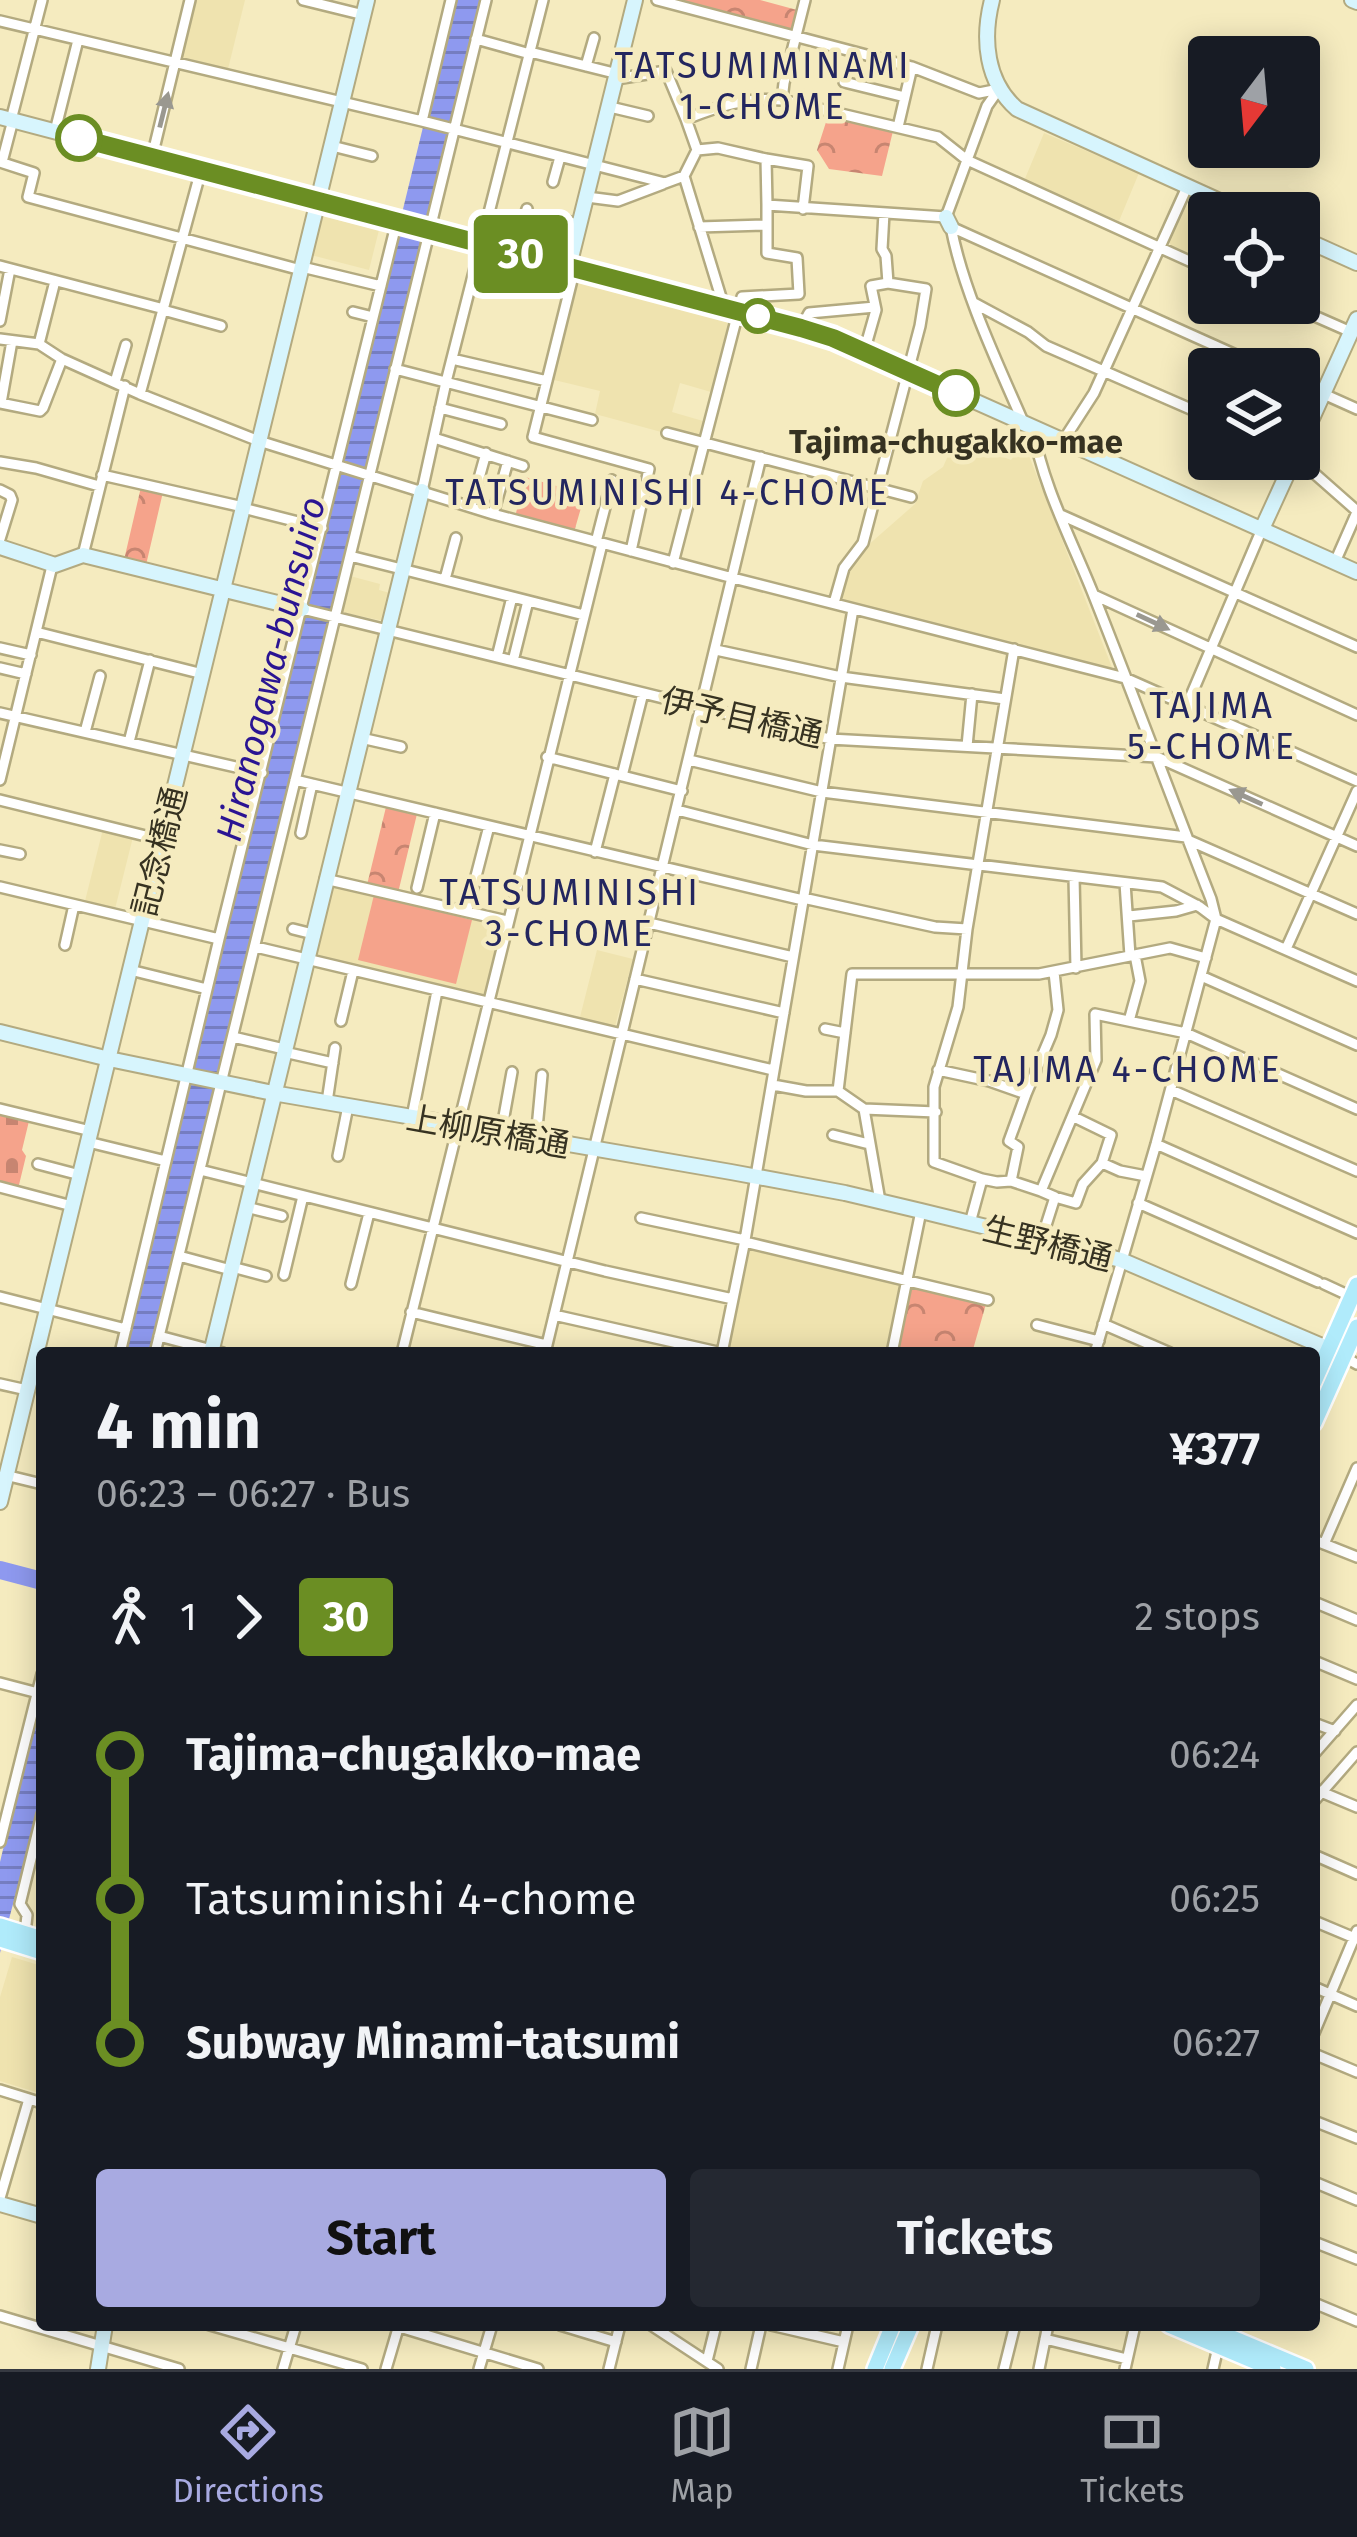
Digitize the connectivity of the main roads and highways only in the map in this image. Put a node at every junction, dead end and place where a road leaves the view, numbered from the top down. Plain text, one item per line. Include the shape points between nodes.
1 (1354, 1291) edge
2 (1357, 1327) edge
3 (1344, 1356) edge
4 (1320, 1377) edge
5 (1320, 1410) edge
6 (891, 2331) edge
7 (908, 2331) edge
8 (1221, 2335) edge
9 (875, 2369) edge
10 (892, 2369) edge
11 (1273, 2369) edge
12 (1306, 2369) edge

1 - 3 main road
2 - 3 main road
3 - 4 main road
3 - 5 main road
6 - 9 main road
7 - 10 main road
8 - 11 main road
8 - 12 main road

